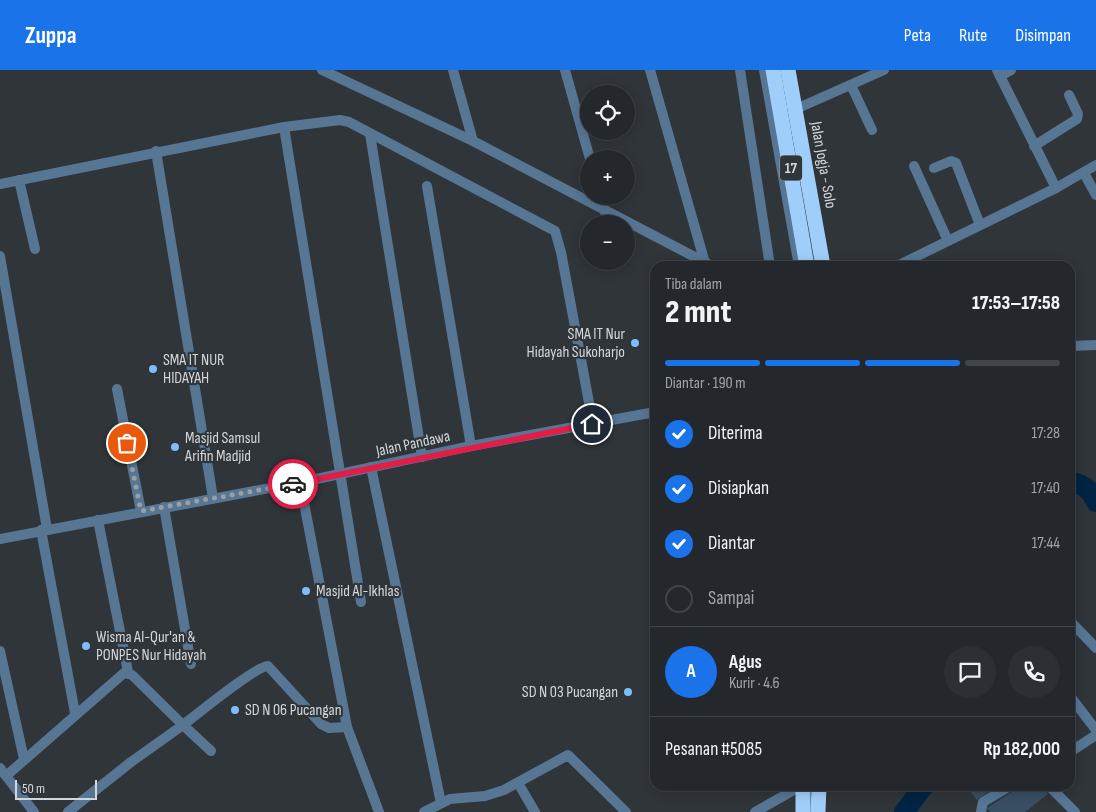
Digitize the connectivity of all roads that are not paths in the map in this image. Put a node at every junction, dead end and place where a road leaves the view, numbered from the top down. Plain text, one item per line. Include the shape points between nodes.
1 (322, 70) edge
2 (453, 70) edge
3 (565, 70) edge
4 (650, 70) edge
5 (740, 70) edge
6 (764, 70) edge
7 (773, 70) edge
8 (788, 70) edge
9 (884, 70) edge
10 (1011, 70) edge
11 (334, 73) edge
12 (998, 73) edge
13 (851, 85) junction
14 (1069, 95) dead end
15 (796, 109) junction
16 (284, 127) junction
17 (872, 130) dead end
18 (370, 134) junction
19 (473, 140) junction
20 (1034, 146) junction
21 (587, 150) edge
22 (156, 151) junction
23 (1096, 165) edge
24 (914, 166) dead end
25 (934, 168) dead end
26 (1084, 173) junction
27 (20, 180) junction
28 (0, 184) edge
29 (427, 186) dead end
30 (1056, 188) junction
31 (1096, 195) edge
32 (603, 205) edge
33 (605, 212) junction
34 (980, 225) junction
35 (948, 241) junction
36 (35, 249) dead end
37 (0, 256) edge
38 (703, 261) edge
39 (708, 261) edge
40 (769, 261) edge
41 (798, 261) edge
42 (806, 261) edge
43 (822, 261) edge
44 (908, 261) edge
45 (1096, 345) edge
46 (1075, 346) edge
47 (117, 388) dead end
48 (650, 413) edge
49 (592, 424) junction
50 (471, 446) junction
51 (422, 457) junction
52 (371, 467) junction
53 (339, 474) junction
54 (300, 482) junction
55 (213, 498) junction
56 (164, 507) junction
57 (141, 511) junction
58 (98, 520) junction
59 (44, 530) junction
60 (0, 539) edge
61 (361, 602) dead end
62 (1075, 625) edge
63 (1094, 642) edge
64 (0, 651) edge
65 (191, 664) dead end
66 (128, 672) junction
67 (1075, 703) edge
68 (75, 713) junction
69 (183, 726) junction
70 (347, 727) junction
71 (1096, 730) edge
72 (1096, 735) edge
73 (1075, 749) edge
74 (211, 751) dead end
75 (24, 759) junction
76 (3, 772) edge
77 (518, 783) junction
78 (793, 791) edge
79 (802, 791) edge
80 (818, 791) edge
81 (1002, 791) edge
82 (1054, 791) edge
83 (441, 803) junction
84 (426, 811) edge
85 (34, 812) edge
86 (68, 812) edge
87 (379, 812) edge
88 (535, 812) edge
89 (626, 812) edge
90 (755, 812) edge
91 (803, 812) edge
92 (818, 812) edge
93 (981, 812) edge
94 (1075, 812) edge

1 - 11 street
2 - 19 street
3 - 21 street
4 - 39 street
5 - 40 street
6 - 41 street
7 - 42 highway, Jalan Jogja - Solo / 17
8 - 15 highway, Jalan Jogja - Solo / 17
9 - 13 street
10 - 12 street
11 - 19 street
12 - 20 street
13 - 15 street
13 - 17 street
14 - 20 street via 1078,114 1077,119
15 - 43 highway, Jalan Jogja - Solo / 17
16 - 18 street via 340,120
16 - 22 street
16 - 53 street
18 - 49 street via 555,231
18 - 51 street
19 - 33 street
20 - 30 street
22 - 27 street
22 - 55 street
23 - 26 street
24 - 35 street
25 - 34 street via 951,161 956,163
26 - 30 street
26 - 31 street
27 - 28 street
27 - 36 street
29 - 50 street
30 - 34 street
32 - 33 street
33 - 38 street
34 - 35 street
35 - 44 street
37 - 59 street
45 - 46 street
47 - 57 street
48 - 49 street, Jalan Pandawa
49 - 50 street, Jalan Pandawa
50 - 51 street, Jalan Pandawa
51 - 52 street, Jalan Pandawa
52 - 53 street, Jalan Pandawa
52 - 83 street
53 - 54 street, Jalan Pandawa
53 - 61 street
54 - 55 street, Jalan Pandawa
54 - 70 street
55 - 56 street, Jalan Pandawa
56 - 57 street, Jalan Pandawa
56 - 65 street
57 - 58 street, Jalan Pandawa
58 - 59 street, Jalan Pandawa
58 - 66 street
59 - 60 street, Jalan Pandawa
59 - 68 street
62 - 63 street
64 - 75 street
66 - 68 street via 120,675
66 - 69 street
67 - 71 street
68 - 75 street
69 - 70 street via 266,666 321,724 328,728
69 - 74 street
69 - 86 street
70 - 87 street
72 - 73 street
75 - 76 street
76 - 85 street
77 - 83 street via 485,796
77 - 88 street
77 - 89 street via 568,755
78 - 90 street
79 - 91 highway
80 - 92 highway
81 - 93 street via 983,802
82 - 94 street
83 - 84 street

